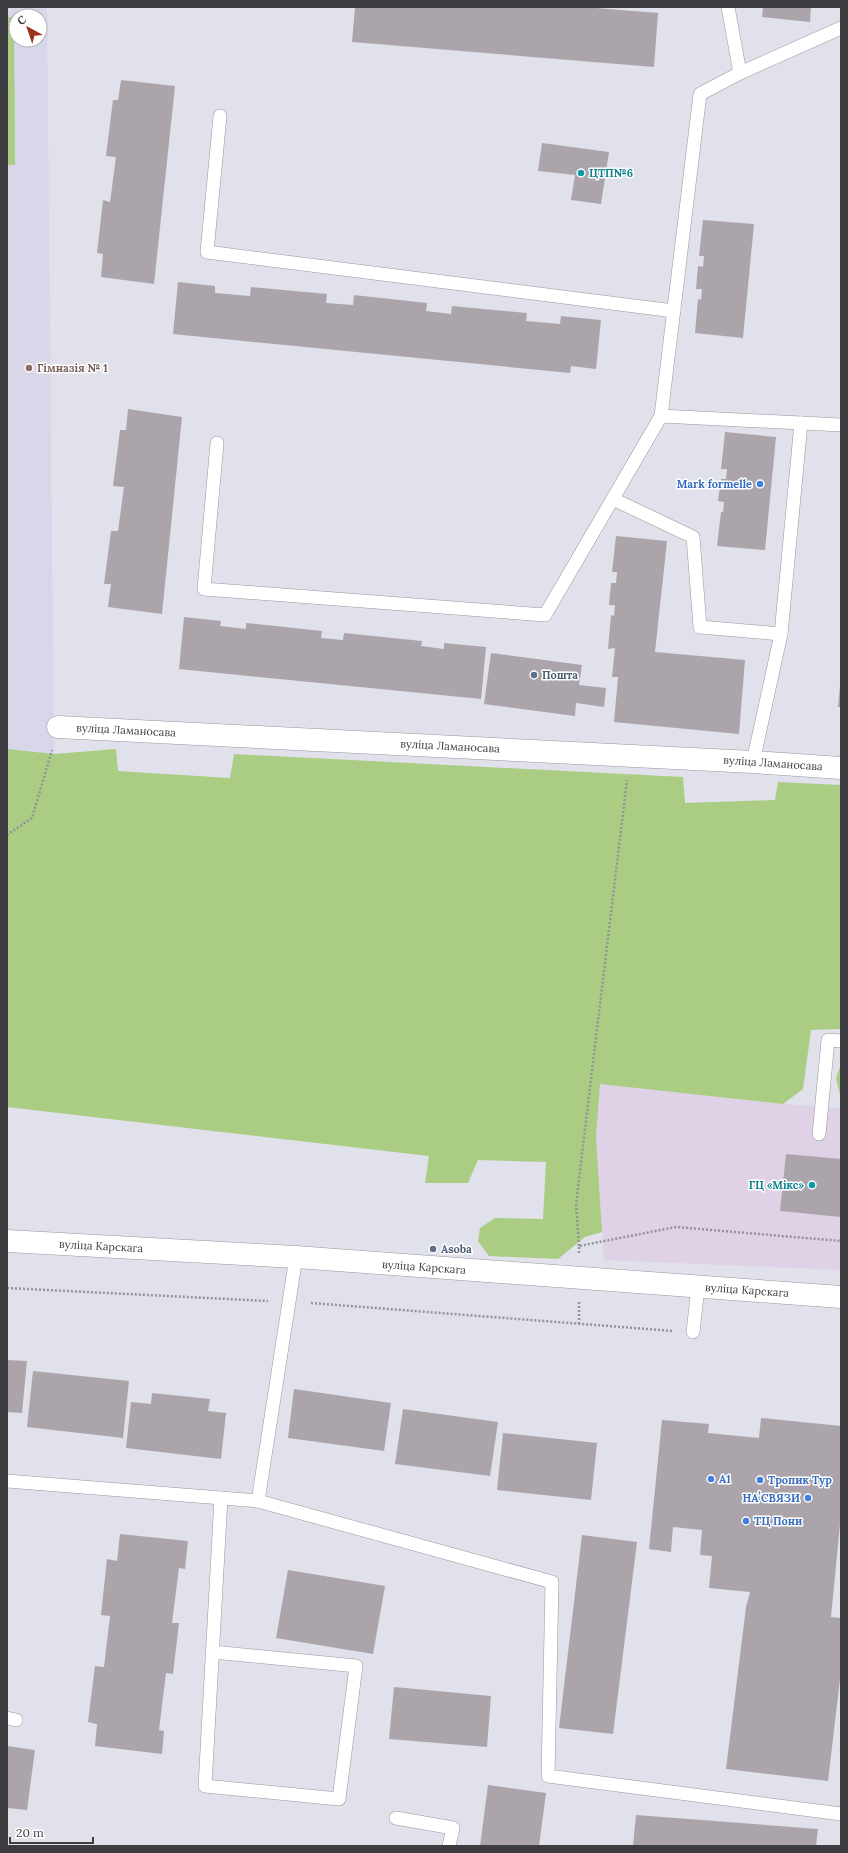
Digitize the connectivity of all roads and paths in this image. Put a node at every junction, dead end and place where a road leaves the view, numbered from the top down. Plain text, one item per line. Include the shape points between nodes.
1 (728, 7) edge
2 (841, 28) edge
3 (740, 73) junction
4 (220, 116) dead end
5 (674, 312) junction
6 (661, 416) junction
7 (801, 423) junction
8 (841, 425) edge
9 (217, 443) dead end
10 (613, 499) junction
11 (781, 634) junction
12 (58, 726) joint
13 (630, 755) junction
14 (753, 762) junction
15 (841, 768) edge
16 (7, 835) edge
17 (841, 1041) edge
18 (818, 1134) dead end
19 (7, 1241) edge
20 (841, 1241) edge
21 (579, 1246) junction
22 (296, 1257) junction
23 (579, 1278) junction
24 (698, 1286) junction
25 (7, 1288) edge
26 (841, 1297) edge
27 (290, 1302) junction
28 (579, 1324) junction
29 (693, 1332) joint
30 (7, 1482) edge
31 (221, 1498) junction
32 (258, 1501) junction
33 (213, 1652) dead end
34 (841, 1814) edge
35 (396, 1818) dead end
36 (449, 1846) edge

1 - 3 lane
2 - 3 lane
3 - 5 lane via 700,94
4 - 5 lane via 207,252
5 - 6 lane
6 - 7 lane
6 - 10 lane
7 - 8 lane
7 - 11 lane
9 - 10 lane via 204,589 545,615
10 - 11 lane via 693,537 700,627
11 - 14 lane
12 - 13 street, вуліца Ламаносава
12 - 16 path via 32,818
13 - 14 street, вуліца Ламаносава
13 - 21 path via 576,1204
14 - 15 street, вуліца Ламаносава
17 - 18 lane via 828,1040
19 - 22 street, вуліца Карскага
20 - 21 path via 676,1227
21 - 23 path
22 - 23 street, вуліца Карскага
22 - 27 lane
23 - 24 street, вуліца Карскага
23 - 28 path
24 - 26 street, вуліца Карскага
24 - 29 lane
25 - 27 path
27 - 28 path
27 - 32 lane
28 - 29 path
30 - 31 lane
31 - 32 lane
31 - 33 lane via 205,1786 339,1799 356,1666
32 - 34 lane via 552,1582 548,1776
35 - 36 lane via 453,1828

